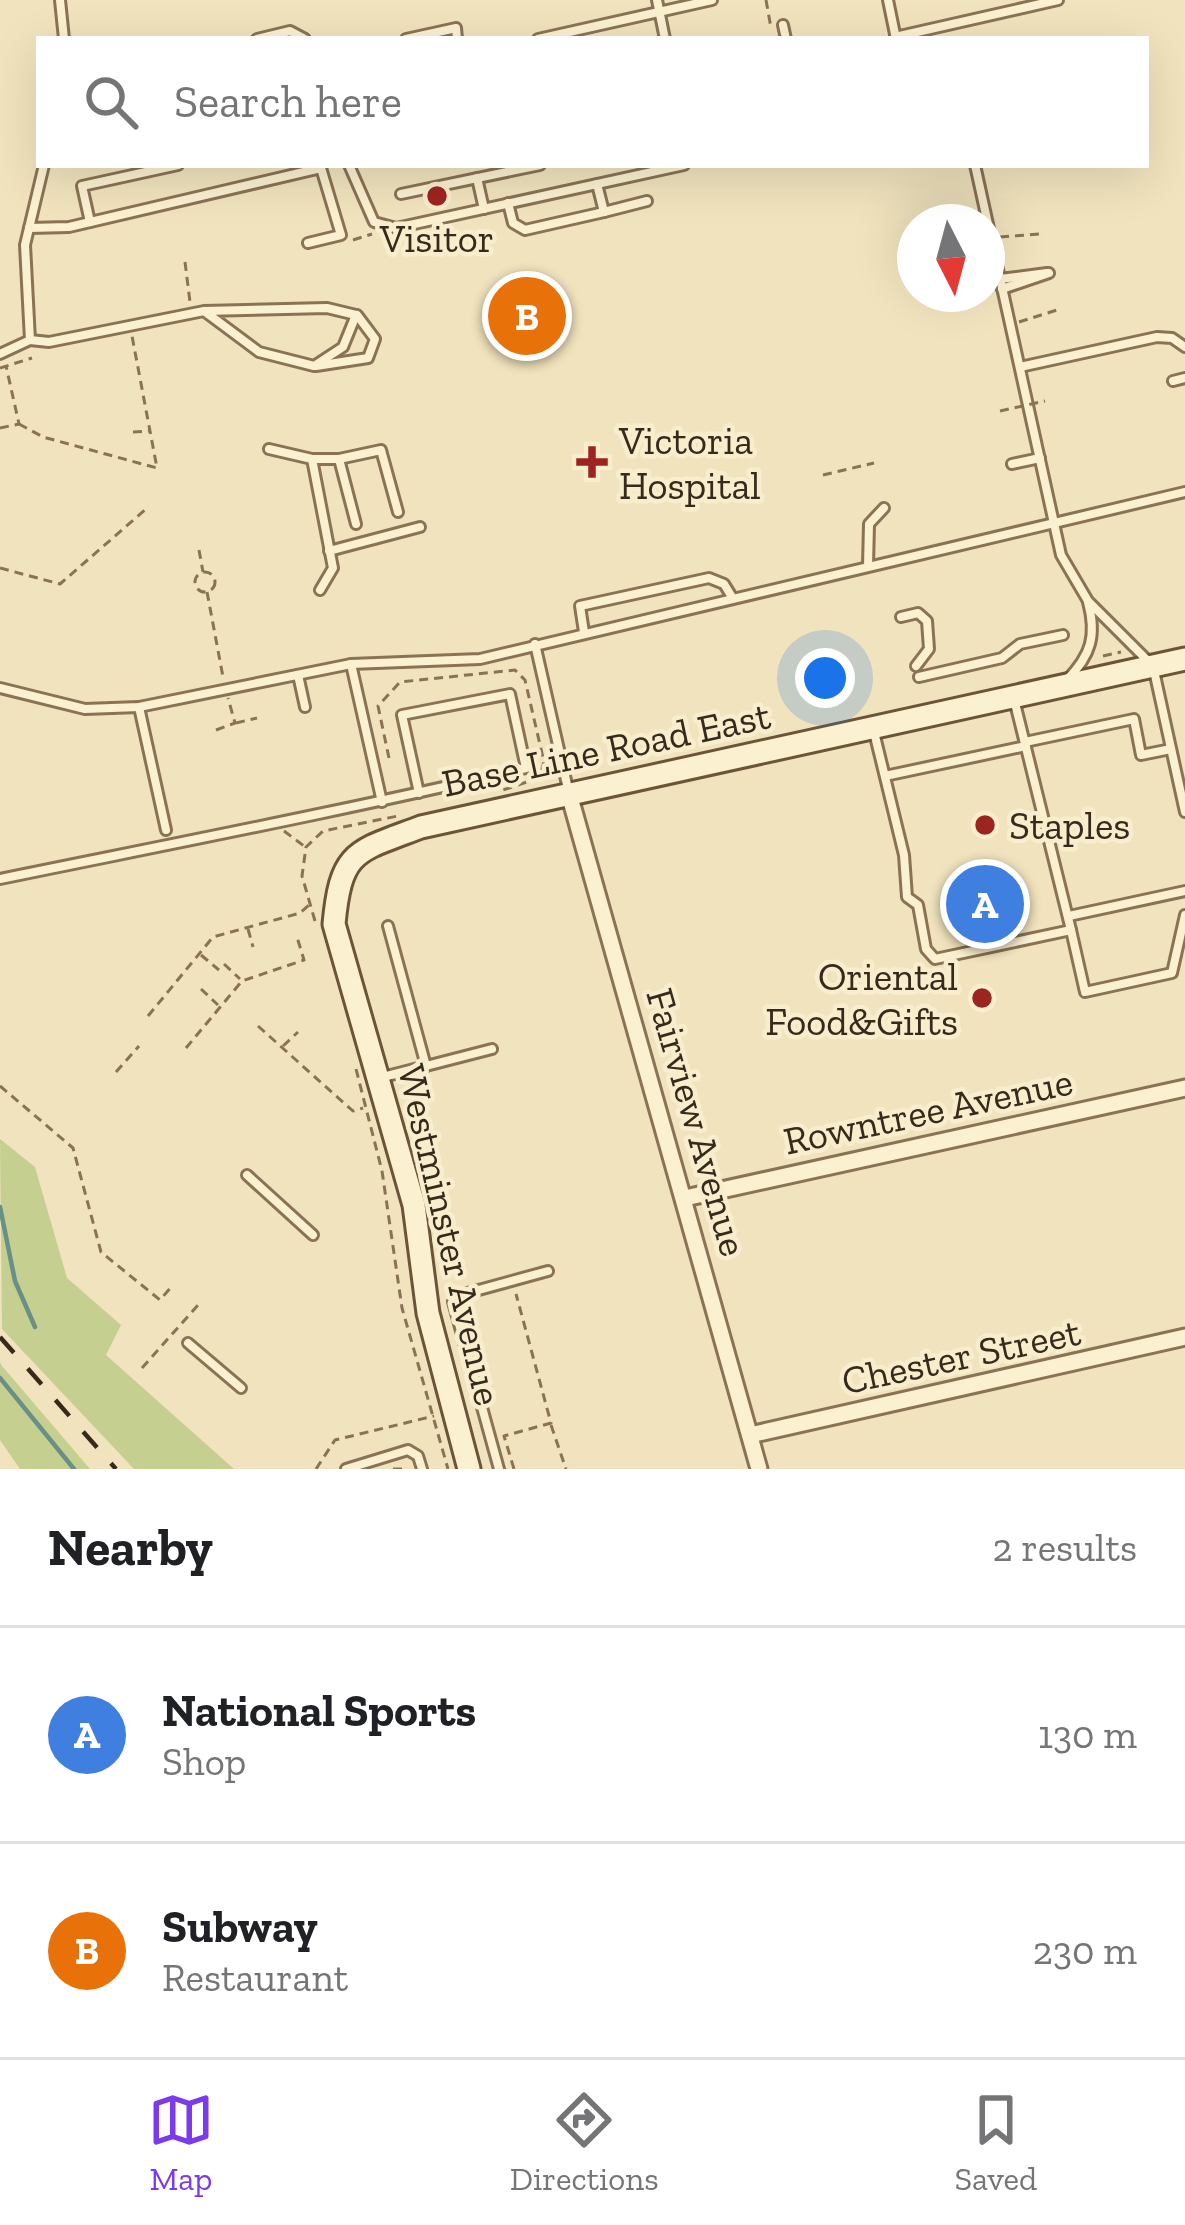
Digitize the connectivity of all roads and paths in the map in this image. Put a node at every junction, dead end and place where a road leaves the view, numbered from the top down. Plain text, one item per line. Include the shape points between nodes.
1 (60, 0) edge
2 (657, 0) edge
3 (712, 0) edge
4 (766, 0) edge
5 (888, 0) edge
6 (1058, 0) edge
7 (660, 12) junction
8 (782, 25) dead end
9 (64, 36) edge
10 (269, 36) edge
11 (299, 36) edge
12 (416, 36) edge
13 (457, 36) edge
14 (552, 36) edge
15 (664, 36) edge
16 (773, 36) edge
17 (785, 36) edge
18 (895, 36) edge
19 (899, 36) edge
20 (43, 168) edge
21 (164, 168) edge
22 (317, 168) edge
23 (321, 168) edge
24 (350, 168) edge
25 (525, 168) edge
26 (670, 168) edge
27 (976, 168) edge
28 (477, 178) junction
29 (597, 184) junction
30 (400, 194) dead end
31 (647, 202) dead end
32 (508, 203) junction
33 (984, 204) edge
34 (484, 209) junction
35 (604, 212) junction
36 (90, 222) junction
37 (383, 226) junction
38 (29, 228) junction
39 (1040, 234) dead end
40 (340, 235) junction
41 (1005, 237) edge
42 (308, 243) dead end
43 (184, 262) dead end
44 (1001, 284) joint
45 (1005, 302) edge
46 (1057, 310) dead end
47 (204, 311) junction
48 (191, 314) junction
49 (356, 315) junction
50 (1010, 324) junction
51 (129, 326) junction
52 (30, 340) junction
53 (1185, 347) edge
54 (1, 353) edge
55 (32, 358) dead end
56 (3, 366) edge
57 (314, 367) junction
58 (1020, 367) junction
59 (1185, 378) edge
60 (1173, 381) dead end
61 (1045, 401) dead end
62 (1000, 411) dead end
63 (19, 424) junction
64 (0, 428) edge
65 (151, 431) junction
66 (134, 432) dead end
67 (269, 449) dead end
68 (1040, 458) junction
69 (312, 459) junction
70 (339, 460) junction
71 (874, 463) dead end
72 (1012, 464) dead end
73 (823, 475) dead end
74 (1185, 492) edge
75 (884, 508) dead end
76 (146, 509) dead end
77 (398, 512) dead end
78 (1054, 522) junction
79 (356, 524) dead end
80 (420, 527) dead end
81 (199, 550) dead end
82 (329, 550) junction
83 (868, 566) junction
84 (0, 568) edge
85 (203, 572) junction
86 (320, 590) dead end
87 (207, 592) junction
88 (578, 595) dead end
89 (732, 597) junction
90 (1088, 601) junction
91 (580, 606) junction
92 (901, 617) dead end
93 (584, 632) junction
94 (1064, 635) dead end
95 (535, 644) junction
96 (1121, 652) dead end
97 (1102, 656) dead end
98 (1185, 659) edge
99 (351, 664) junction
100 (916, 666) dead end
101 (1153, 666) junction
102 (298, 675) junction
103 (919, 677) dead end
104 (1060, 686) junction
105 (0, 688) edge
106 (226, 689) junction
107 (1013, 696) junction
108 (305, 706) dead end
109 (139, 707) junction
110 (257, 718) dead end
111 (235, 723) junction
112 (873, 728) junction
113 (215, 730) dead end
114 (1026, 744) junction
115 (1171, 749) junction
116 (389, 758) dead end
117 (1181, 772) edge
118 (885, 776) junction
119 (498, 791) dead end
120 (419, 793) junction
121 (569, 794) junction
122 (382, 802) junction
123 (1185, 812) edge
124 (409, 813) dead end
125 (281, 823) junction
126 (166, 830) dead end
127 (306, 847) junction
128 (0, 878) edge
129 (338, 878) joint
130 (1185, 891) edge
131 (310, 904) junction
132 (1185, 915) edge
133 (1069, 916) junction
134 (388, 926) dead end
135 (248, 927) junction
136 (1071, 930) junction
137 (318, 933) dead end
138 (298, 937) dead end
139 (253, 947) dead end
140 (200, 953) junction
141 (224, 964) dead end
142 (219, 970) dead end
143 (242, 981) junction
144 (201, 989) dead end
145 (220, 1006) junction
146 (411, 1011) junction
147 (148, 1016) dead end
148 (427, 1018) dead end
149 (258, 1026) dead end
150 (298, 1032) dead end
151 (431, 1034) dead end
152 (420, 1045) junction
153 (139, 1046) dead end
154 (281, 1047) junction
155 (186, 1048) dead end
156 (492, 1049) dead end
157 (352, 1052) dead end
158 (426, 1066) junction
159 (116, 1072) dead end
160 (378, 1078) junction
161 (0, 1086) edge
162 (1185, 1088) edge
163 (365, 1108) junction
164 (247, 1175) dead end
165 (685, 1198) junction
166 (313, 1235) dead end
167 (548, 1271) dead end
168 (512, 1281) junction
169 (173, 1285) dead end
170 (453, 1302) junction
171 (198, 1305) dead end
172 (427, 1307) junction
173 (1185, 1337) edge
174 (188, 1343) dead end
175 (142, 1368) dead end
176 (241, 1388) dead end
177 (434, 1416) junction
178 (550, 1423) junction
179 (750, 1435) junction
180 (316, 1469) edge
181 (346, 1469) edge
182 (393, 1469) edge
183 (406, 1469) edge
184 (422, 1469) edge
185 (448, 1469) edge
186 (469, 1469) edge
187 (499, 1469) edge
188 (514, 1469) edge
189 (566, 1469) edge
190 (759, 1469) edge

1 - 9 lane
2 - 7 lane
3 - 7 lane
4 - 16 path
5 - 18 lane
6 - 19 lane
7 - 14 lane
7 - 15 lane
8 - 17 lane
10 - 11 lane
12 - 13 lane via 443,28 456,28
20 - 38 lane
21 - 36 lane via 82,185
22 - 36 lane
23 - 40 lane
24 - 37 lane via 359,199
25 - 28 lane
26 - 29 lane
27 - 33 lane
28 - 30 lane
28 - 34 lane
29 - 32 lane
29 - 35 lane
31 - 35 lane
32 - 34 lane
32 - 35 lane via 513,224 524,230
34 - 37 lane
36 - 38 lane
37 - 40 path via 346,242
38 - 52 lane
39 - 41 path
40 - 42 lane
43 - 48 path
44 - 44 lane via 1048,274
45 - 50 lane
46 - 50 path
47 - 48 lane
47 - 49 lane via 327,308
47 - 57 lane via 259,352
48 - 51 lane
49 - 57 lane via 343,347
49 - 57 lane via 375,338 368,358
50 - 58 lane
51 - 52 lane
51 - 65 path
52 - 54 lane
53 - 58 lane via 1157,337
54 - 56 path
55 - 56 path
56 - 63 path
58 - 68 lane
59 - 60 lane
61 - 62 path, bridge
63 - 64 path
63 - 65 path via 157,468
65 - 66 path
67 - 69 lane
68 - 72 lane
68 - 78 lane
69 - 70 lane
69 - 82 lane
70 - 77 lane via 381,450
70 - 79 lane
71 - 73 path
74 - 78 lane
75 - 83 lane via 868,524
76 - 84 path via 60,584
78 - 83 lane
78 - 90 lane via 1061,555
80 - 82 lane
81 - 85 path
82 - 86 lane via 333,568
83 - 89 lane
85 - 87 path via 214,578
85 - 87 path via 194,582
87 - 106 path
88 - 91 lane
89 - 91 lane via 709,578
89 - 93 lane
90 - 101 lane
90 - 104 lane via 1089,654
91 - 93 lane
92 - 100 lane via 918,613 927,622 929,649
93 - 95 lane
94 - 103 lane
95 - 99 lane via 480,659
95 - 121 lane
96 - 97 path
98 - 101 street, Base Line Road East
99 - 102 lane
99 - 122 lane
101 - 104 street, Base Line Road East
101 - 115 lane
102 - 106 lane
102 - 108 lane
104 - 107 street, Base Line Road East
105 - 109 lane via 85,709
106 - 109 lane
106 - 111 path
107 - 112 street, Base Line Road East
107 - 114 lane
109 - 126 lane
110 - 111 path
111 - 113 path
112 - 118 lane
112 - 121 street, Base Line Road East
114 - 115 lane via 1134,719 1142,755
114 - 118 lane
114 - 133 lane
115 - 117 lane
116 - 119 path via 378,706 400,682 515,670 524,680 543,772
117 - 123 lane
118 - 136 lane via 908,897 935,959
120 - 120 lane via 526,768 510,694 402,715
120 - 122 lane
121 - 129 street, Base Line Road East via 421,827 361,850
121 - 165 street, Fairview Avenue
122 - 125 lane
124 - 127 path via 323,831
125 - 127 path
125 - 128 lane
127 - 131 path via 302,876
129 - 160 street, Westminster Avenue via 334,924
130 - 133 lane
131 - 135 path
131 - 137 path
132 - 136 lane via 1172,973 1085,992
133 - 136 lane
134 - 146 lane
135 - 139 path
135 - 140 path via 213,937
138 - 143 path via 304,960
140 - 142 path
140 - 147 path
141 - 143 path
143 - 145 path
144 - 145 path
145 - 155 path
146 - 148 lane
146 - 152 lane
149 - 154 path
150 - 154 path
151 - 152 lane
152 - 158 lane
153 - 159 path
154 - 163 path via 353,1111
156 - 158 lane
157 - 163 path
158 - 160 lane
160 - 172 street, Westminster Avenue via 414,1205
161 - 169 path via 73,1148 101,1252 160,1300
162 - 165 street, Rowntree Avenue
163 - 177 path via 402,1308
164 - 166 lane
165 - 179 street, Fairview Avenue
167 - 168 lane
168 - 170 lane
168 - 178 path
170 - 172 lane
170 - 187 lane
171 - 175 path
172 - 186 street, Westminster Avenue
173 - 179 street, Chester Street
174 - 176 lane
177 - 180 path via 335,1441
177 - 185 path
178 - 188 path via 504,1436
178 - 189 path
179 - 190 street, Fairview Avenue
181 - 184 lane via 409,1450
182 - 183 path

